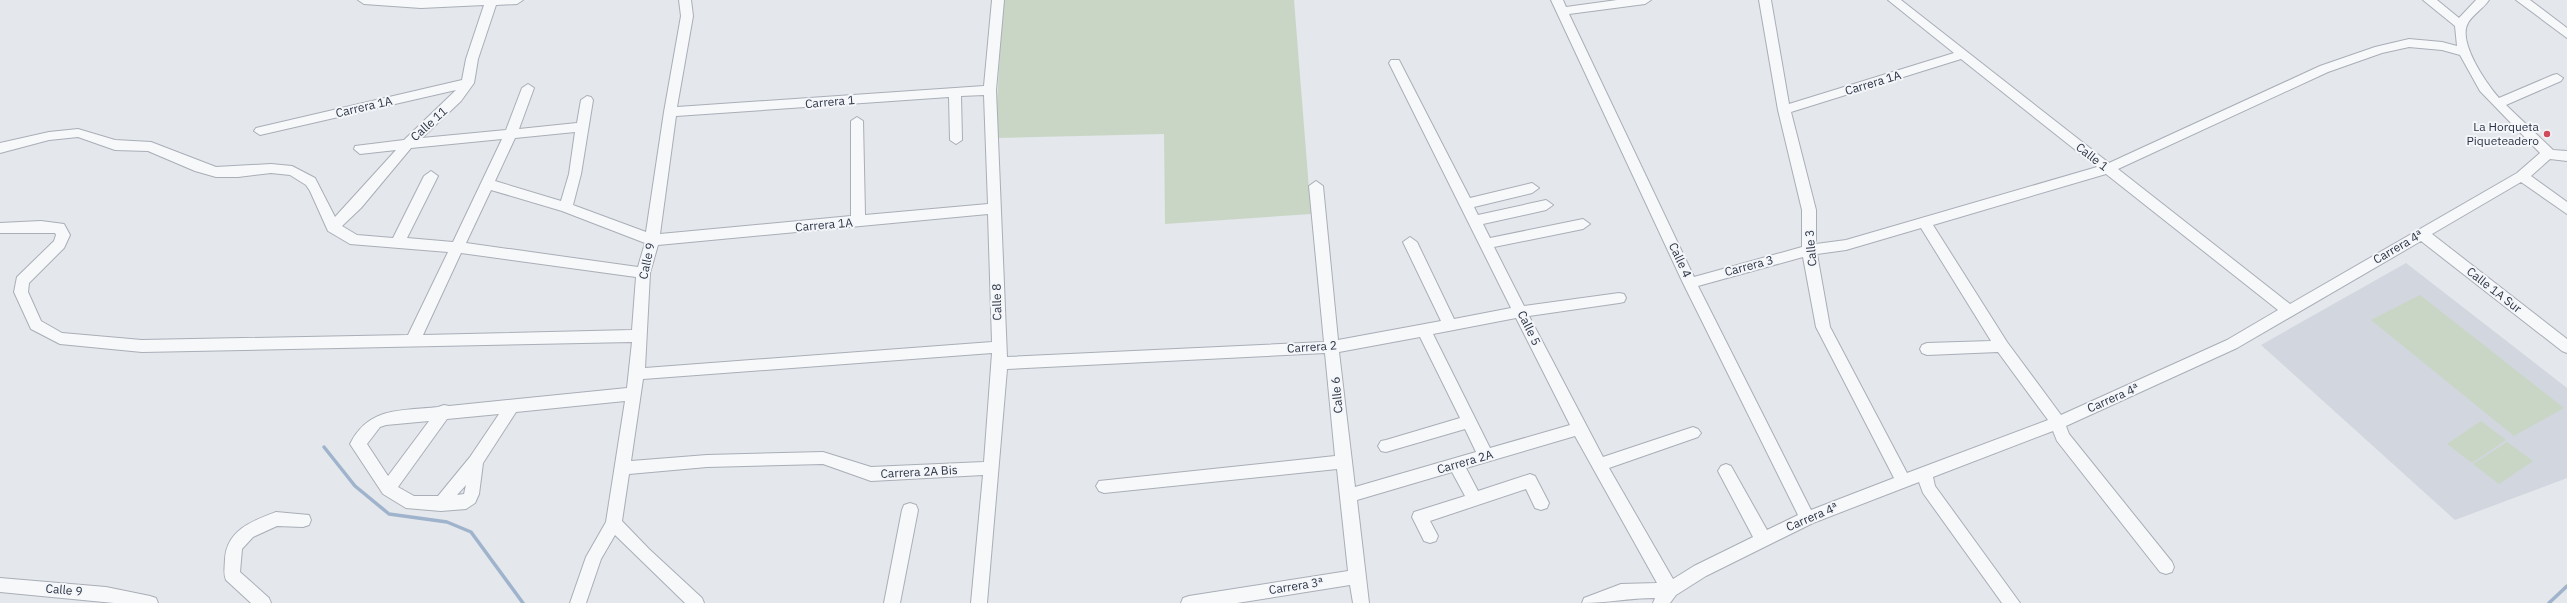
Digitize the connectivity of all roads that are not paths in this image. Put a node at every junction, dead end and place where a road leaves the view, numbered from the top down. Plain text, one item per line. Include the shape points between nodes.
1 (364, 0) edge
2 (516, 0) edge
3 (685, 0) edge
4 (998, 0) edge
5 (1765, 0) edge
6 (1894, 0) edge
7 (2430, 0) edge
8 (2483, 0) edge
9 (2522, 0) edge
10 (1645, 1) edge
11 (491, 2) junction
12 (1560, 6) edge
13 (2461, 25) junction
14 (2567, 34) edge
15 (2464, 52) junction
16 (1961, 55) junction
17 (1395, 63) dead end
18 (2557, 78) dead end
19 (468, 83) junction
20 (528, 88) dead end
21 (990, 90) junction
22 (955, 92) junction
23 (587, 100) dead end
24 (2498, 103) junction
25 (1784, 110) junction
26 (670, 112) junction
27 (857, 121) dead end
28 (583, 127) junction
29 (260, 131) dead end
30 (510, 136) junction
31 (956, 140) dead end
32 (408, 144) junction
33 (0, 148) edge
34 (360, 149) dead end
35 (2547, 154) junction
36 (2567, 156) edge
37 (2107, 169) junction
38 (431, 176) dead end
39 (2522, 176) junction
40 (488, 184) junction
41 (1316, 186) dead end
42 (1532, 188) dead end
43 (1466, 204) junction
44 (1546, 206) dead end
45 (566, 207) junction
46 (995, 208) junction
47 (2567, 209) edge
48 (1474, 221) junction
49 (858, 222) junction
50 (1925, 223) junction
51 (1583, 224) dead end
52 (333, 227) junction
53 (0, 228) edge
54 (2421, 233) junction
55 (652, 240) junction
56 (398, 242) junction
57 (1410, 242) dead end
58 (1486, 244) junction
59 (457, 247) junction
60 (1809, 250) junction
61 (643, 273) junction
62 (1690, 283) junction
63 (1619, 298) dead end
64 (1521, 312) junction
65 (2290, 312) junction
66 (1450, 325) junction
67 (1424, 330) junction
68 (639, 336) junction
69 (412, 342) junction
70 (2002, 346) junction
71 (998, 347) junction
72 (1334, 347) junction
73 (2567, 347) edge
74 (1927, 349) dead end
75 (1000, 363) junction
76 (637, 374) junction
77 (632, 394) junction
78 (510, 407) junction
79 (444, 411) junction
80 (1469, 422) junction
81 (2058, 423) junction
82 (1579, 429) junction
83 (1693, 433) dead end
84 (1386, 446) dead end
85 (1486, 456) junction
86 (1343, 462) junction
87 (1456, 465) junction
88 (1599, 465) junction
89 (622, 468) junction
90 (990, 468) junction
91 (1726, 471) dead end
92 (1925, 474) junction
93 (1902, 481) junction
94 (1104, 486) dead end
95 (388, 489) junction
96 (1350, 495) junction
97 (1474, 498) junction
98 (1541, 503) dead end
99 (910, 510) dead end
100 (1807, 518) junction
101 (303, 520) dead end
102 (614, 523) junction
103 (1430, 536) dead end
104 (1764, 539) junction
105 (2166, 567) dead end
106 (1356, 577) junction
107 (0, 585) edge
108 (1666, 596) edge
109 (150, 603) edge
110 (263, 603) edge
111 (578, 603) edge
112 (696, 603) edge
113 (892, 603) edge
114 (980, 603) edge
115 (1189, 603) edge
116 (1361, 603) edge
117 (1590, 603) edge
118 (2012, 603) edge

1 - 11 street via 421,4
2 - 11 street
3 - 26 street, Calle 9 via 687,16
4 - 21 street, Calle 8
5 - 25 street, Calle 3
6 - 16 street, Calle 1
7 - 13 street
8 - 13 street
9 - 14 street
10 - 12 street
11 - 19 street, Calle 11 via 472,59
12 - 62 street, Calle 4
13 - 15 street
15 - 24 street via 2477,79
15 - 37 street, Carrera 3 via 2442,46 2409,43 2379,50 2324,69
16 - 25 street, Carrera 1A
16 - 37 street, Calle 1
17 - 43 street, Calle 5
18 - 24 street
19 - 29 street, Carrera 1A
19 - 32 street, Calle 11 via 457,98
20 - 30 street
21 - 22 street, Carrera 1
21 - 46 street, Calle 8
22 - 26 street, Carrera 1
22 - 31 street
23 - 28 street
24 - 35 street via 2546,149
25 - 60 street, Calle 3 via 1809,210
26 - 55 street, Calle 9
27 - 49 street
28 - 30 street
28 - 45 street via 576,174
30 - 32 street
30 - 40 street
32 - 34 street
32 - 52 street, Calle 11 via 356,205
33 - 52 street via 77,133 114,145 149,146 200,169 217,172 278,168 293,170 308,178
35 - 36 street
35 - 39 street, Carrera 4ª
37 - 50 street, Carrera 3
37 - 65 street, Calle 1
38 - 56 street
39 - 47 street
39 - 54 street, Carrera 4ª
40 - 45 street
40 - 59 street
41 - 72 street, Calle 6
42 - 43 street
43 - 48 street, Calle 5
44 - 48 street
45 - 55 street
46 - 49 street, Carrera 1A
46 - 71 street, Calle 8
48 - 58 street, Calle 5
49 - 55 street, Carrera 1A
50 - 60 street, Carrera 3 via 1846,245
50 - 70 street
51 - 58 street
52 - 56 street via 342,235 355,240
53 - 69 street via 59,228 64,236 22,280 21,292 36,325 60,338 142,346
54 - 65 street, Carrera 4ª
54 - 73 street, Calle 1A Sur
55 - 61 street, Calle 9
56 - 59 street
57 - 66 street
58 - 64 street, Calle 5
59 - 61 street
59 - 69 street
60 - 62 street, Carrera 3
60 - 93 street, Calle 3 via 1823,327
61 - 68 street, Calle 9
62 - 100 street, Calle 4
63 - 64 street, Carrera 2
64 - 66 street, Carrera 2
64 - 82 street, Calle 5
65 - 81 street, Carrera 4ª via 2232,344
66 - 67 street, Carrera 2
67 - 72 street, Carrera 2
67 - 80 street
68 - 69 street
68 - 76 street, Calle 9
70 - 74 street
70 - 81 street
71 - 75 street, Calle 8
71 - 76 street
72 - 75 street, Carrera 2
72 - 86 street, Calle 6
75 - 90 street, Calle 8
76 - 77 street, Calle 9
77 - 78 street
77 - 89 street, Calle 9
78 - 79 street
78 - 95 street via 475,462 470,499 466,502 412,503
79 - 95 street
79 - 95 street via 385,419 375,423 362,437 358,444
80 - 84 street
80 - 85 street
81 - 92 street, Carrera 4ª
81 - 105 street via 2062,437
82 - 85 street, Carrera 2A
82 - 88 street, Calle 5
83 - 88 street
85 - 87 street, Carrera 2A
86 - 94 street
86 - 96 street, Calle 6
87 - 96 street, Carrera 2A
87 - 97 street
88 - 108 street, Calle 5
89 - 90 street, Carrera 2A Bis via 707,461 823,458 871,474
89 - 102 street, Calle 9
90 - 114 street, Calle 8
91 - 104 street
92 - 93 street, Carrera 4ª
92 - 118 street via 1928,488
93 - 100 street, Carrera 4ª
96 - 106 street, Calle 6
97 - 98 street via 1530,481
97 - 103 street via 1420,517
99 - 113 street
100 - 104 street, Carrera 4ª
101 - 110 street via 276,519 247,532 234,547 232,575
102 - 111 street via 594,557
102 - 112 street
104 - 108 street, Carrera 4ª via 1700,571
106 - 115 street, Carrera 3ª
106 - 116 street, Calle 6
107 - 109 street, Calle 9 via 106,594
108 - 117 street via 1621,591

